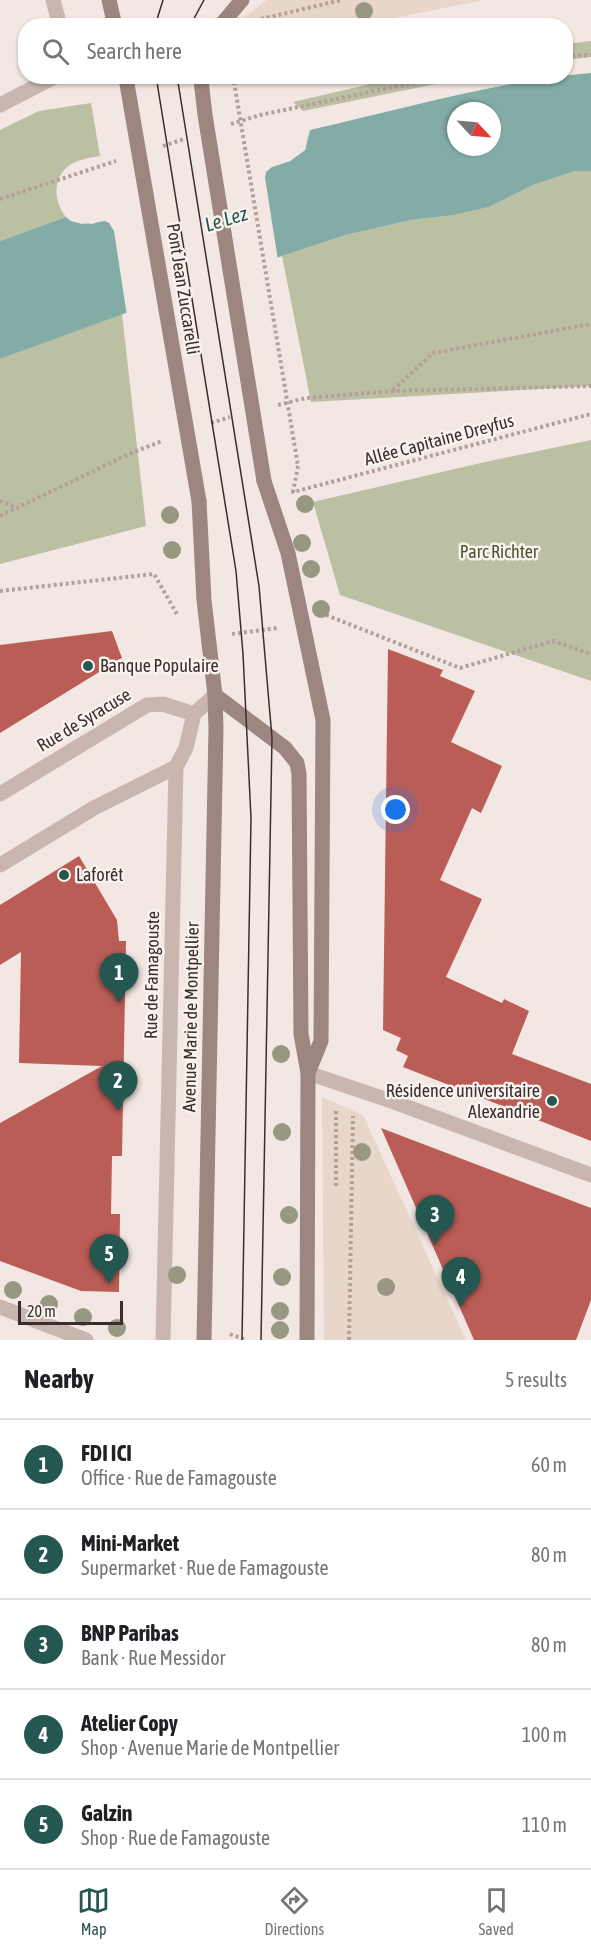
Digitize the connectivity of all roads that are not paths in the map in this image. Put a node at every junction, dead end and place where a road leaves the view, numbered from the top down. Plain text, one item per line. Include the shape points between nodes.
1 (54, 0) edge
2 (109, 0) edge
3 (243, 0) edge
4 (58, 18) edge
5 (113, 18) edge
6 (227, 18) edge
7 (41, 84) edge
8 (128, 84) edge
9 (203, 84) edge
10 (0, 105) edge
11 (199, 501) joint
12 (215, 695) junction
13 (195, 714) junction
14 (177, 767) junction
15 (0, 794) edge
16 (0, 864) edge
17 (308, 1073) junction
18 (591, 1175) edge
19 (0, 1307) edge
20 (86, 1340) edge
21 (163, 1340) edge
22 (204, 1340) edge
23 (307, 1340) edge

1 - 4 street
2 - 5 main road
3 - 6 main road
7 - 10 street
8 - 11 main road, Pont Jean Zuccarelli, bridge
9 - 17 main road, bridge via 264,481 288,553 323,720 321,1041
11 - 12 main road, Avenue Marie de Montpellier via 204,600
12 - 13 street
12 - 17 main road via 285,748 297,763 301,1034
12 - 22 main road, Avenue Marie de Montpellier
13 - 14 street, Rue de Famagouste
13 - 15 street, Rue de Syracuse via 163,704 147,705
14 - 16 street via 94,808
14 - 21 street, Rue de Famagouste
17 - 18 street
17 - 23 main road
19 - 20 street

